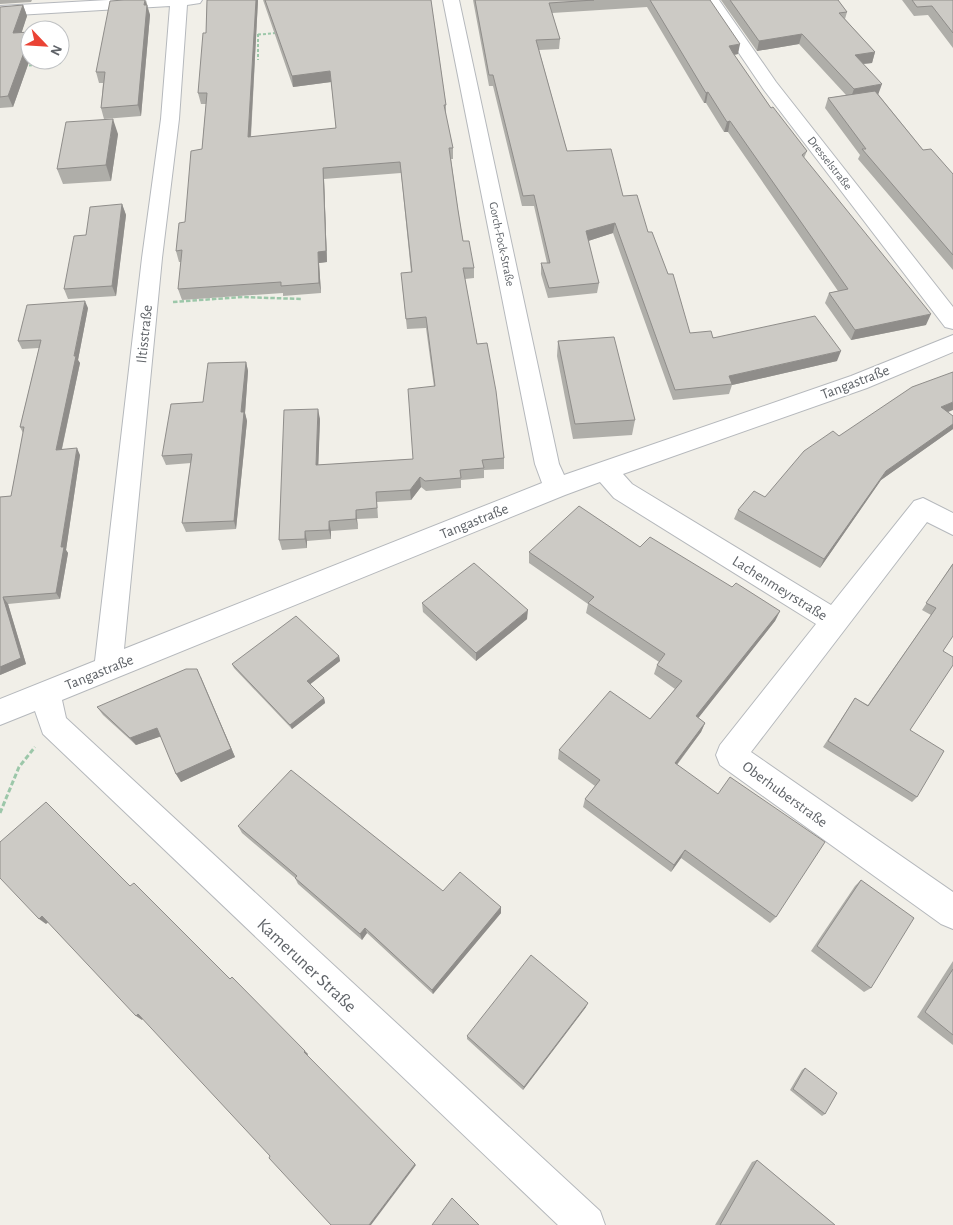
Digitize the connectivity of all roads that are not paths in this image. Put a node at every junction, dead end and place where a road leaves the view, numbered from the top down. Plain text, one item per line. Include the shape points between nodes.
1 (184, 0) edge
2 (451, 0) edge
3 (711, 0) edge
4 (0, 11) edge
5 (953, 322) edge
6 (953, 343) edge
7 (606, 472) junction
8 (556, 488) junction
9 (953, 525) edge
10 (834, 621) junction
11 (108, 668) junction
12 (49, 710) junction
13 (0, 712) edge
14 (953, 912) edge
15 (586, 1225) edge

1 - 4 street
1 - 11 street, Iltisstraße via 152,258
2 - 8 street, Gorch-Fock-Straße via 547,464
3 - 5 street, Dresselstraße via 770,86
6 - 7 street, Tangastraße via 859,382
7 - 8 street, Tangastraße
7 - 10 street, Lachenmeyrstraße via 623,491
8 - 11 street, Tangastraße
9 - 10 street, Lachenmeyrstraße via 923,508
10 - 14 street, Oberhuberstraße via 731,755
11 - 12 street, Tangastraße
12 - 13 street, Tangastraße
12 - 15 street, Kameruner Straße

